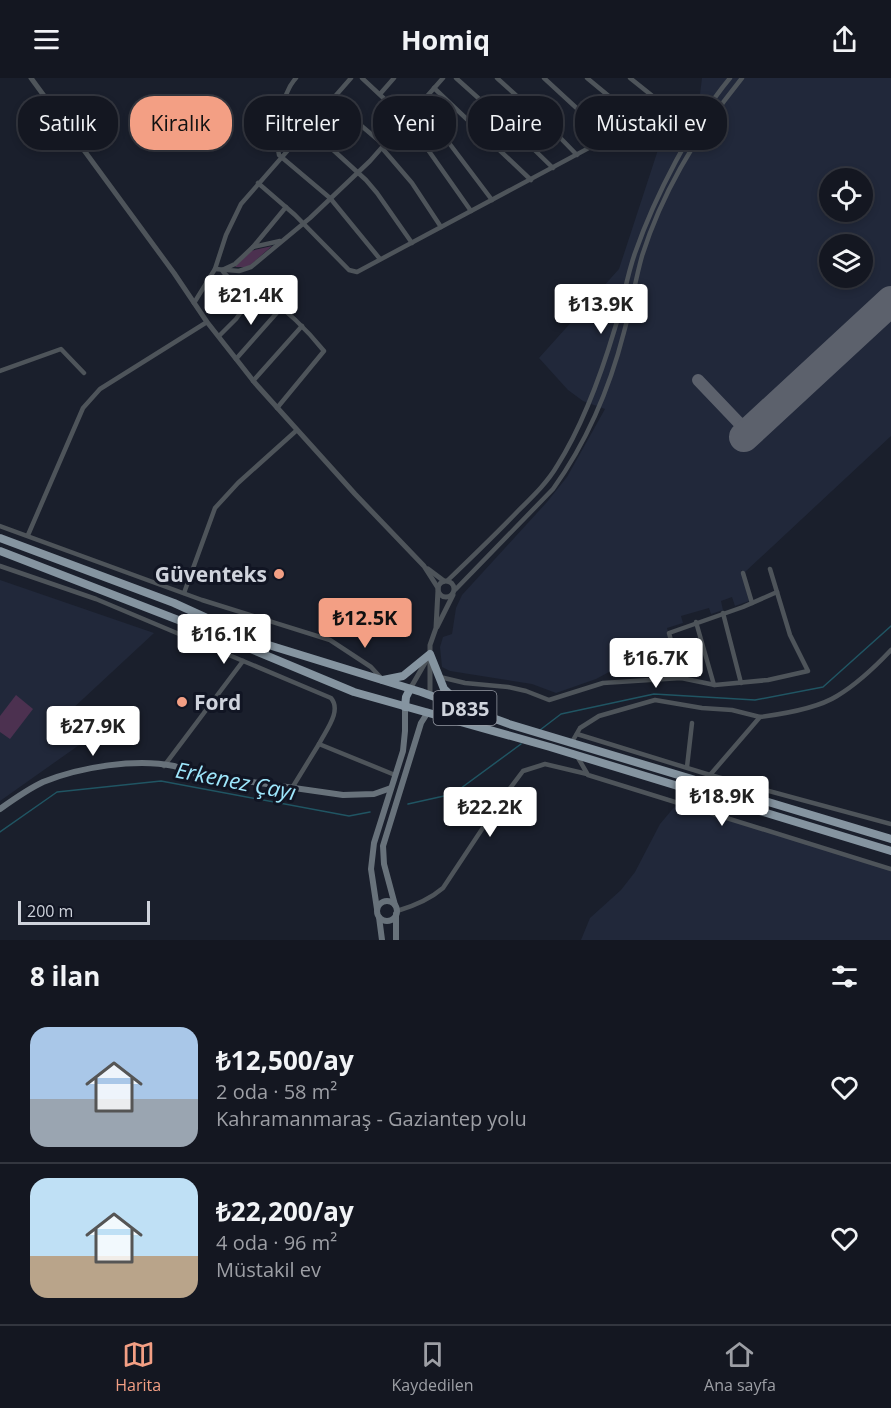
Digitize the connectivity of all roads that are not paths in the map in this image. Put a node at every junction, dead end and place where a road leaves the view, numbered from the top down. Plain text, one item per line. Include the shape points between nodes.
1 (31, 78) edge
2 (296, 78) edge
3 (351, 78) edge
4 (362, 78) edge
5 (394, 78) edge
6 (443, 78) edge
7 (456, 78) edge
8 (497, 78) edge
9 (544, 78) edge
10 (587, 78) edge
11 (630, 78) edge
12 (730, 78) edge
13 (742, 78) edge
14 (434, 88) junction
15 (380, 94) joint
16 (335, 96) edge
17 (427, 96) edge
18 (609, 96) edge
19 (652, 96) edge
20 (575, 107) edge
21 (361, 127) edge
22 (373, 138) edge
23 (288, 150) edge
24 (334, 150) edge
25 (380, 150) edge
26 (385, 150) edge
27 (428, 150) edge
28 (454, 150) edge
29 (586, 150) edge
30 (577, 155) junction
31 (281, 158) junction
32 (553, 168) junction
33 (358, 172) junction
34 (531, 180) junction
35 (258, 183) junction
36 (330, 198) junction
37 (492, 200) junction
38 (286, 207) junction
39 (471, 211) junction
40 (303, 223) junction
41 (441, 227) junction
42 (282, 240) junction
43 (411, 243) junction
44 (253, 247) junction
45 (380, 259) junction
46 (215, 269) junction
47 (222, 270) junction
48 (231, 280) junction
49 (256, 291) junction
50 (194, 303) junction
51 (214, 303) dead end
52 (282, 307) junction
53 (207, 322) junction
54 (616, 324) junction
55 (302, 326) junction
56 (626, 326) junction
57 (219, 336) junction
58 (236, 359) junction
59 (0, 371) edge
60 (84, 373) dead end
61 (253, 381) junction
62 (277, 408) junction
63 (297, 430) junction
64 (0, 526) edge
65 (28, 535) junction
66 (0, 538) edge
67 (0, 551) edge
68 (0, 566) edge
69 (424, 566) junction
70 (770, 569) dead end
71 (743, 573) dead end
72 (445, 581) junction
73 (438, 589) junction
74 (454, 592) junction
75 (777, 592) junction
76 (184, 593) junction
77 (752, 603) junction
78 (723, 613) junction
79 (696, 622) junction
80 (436, 628) junction
81 (891, 650) edge
82 (430, 654) junction
83 (243, 661) junction
84 (438, 677) junction
85 (681, 678) junction
86 (383, 680) junction
87 (741, 683) junction
88 (714, 685) junction
89 (410, 689) junction
90 (425, 694) junction
91 (405, 707) junction
92 (464, 707) junction
93 (428, 712) junction
94 (760, 717) junction
95 (692, 723) dead end
96 (577, 734) junction
97 (572, 742) junction
98 (319, 744) junction
99 (577, 756) junction
100 (164, 766) junction
101 (687, 767) junction
102 (395, 775) junction
103 (588, 775) junction
104 (710, 775) junction
105 (292, 788) junction
106 (391, 788) junction
107 (0, 809) edge
108 (891, 824) edge
109 (891, 838) edge
110 (891, 851) edge
111 (891, 869) edge
112 (377, 909) junction
113 (396, 909) junction
114 (379, 917) junction
115 (382, 940) edge
116 (396, 940) edge

1 - 50 street
2 - 31 street via 283,100 278,150
3 - 16 street
4 - 15 street
5 - 15 street
6 - 14 street
7 - 32 street
8 - 30 street
9 - 20 street
10 - 18 street
11 - 19 street
12 - 54 street via 716,95 650,213
13 - 56 street via 690,152 657,215 642,256
14 - 17 street
14 - 34 street
21 - 22 street
23 - 31 street
24 - 33 street
25 - 33 street
26 - 41 street
27 - 39 street
28 - 37 street
29 - 30 street
30 - 32 street
31 - 35 street
31 - 36 street
32 - 34 street
33 - 36 street
33 - 43 street
34 - 37 street
35 - 38 street
35 - 46 street via 241,204
36 - 40 street
36 - 45 street
37 - 39 street
38 - 40 street
38 - 44 street
39 - 41 street
40 - 42 street
40 - 45 street via 349,270 357,272
41 - 43 street
42 - 44 street
42 - 47 street via 247,270
43 - 45 street
44 - 47 street
46 - 47 street
46 - 50 street
47 - 48 street
48 - 49 street
48 - 51 street
49 - 52 street
49 - 57 street
50 - 53 street
52 - 55 street
52 - 58 street
53 - 57 street
53 - 65 street via 92,397 83,408
54 - 56 street
54 - 72 street via 585,413 558,465 516,513
55 - 61 street
55 - 62 street via 324,351
56 - 74 street via 599,407 565,472
57 - 58 street
58 - 61 street
59 - 60 street via 61,349
61 - 62 street
62 - 63 street
63 - 69 street
63 - 76 street via 215,508
64 - 65 street
65 - 76 street
66 - 86 highway, D835 via 174,603 262,643
67 - 91 highway, D835 via 354,692
68 - 83 street via 96,599
69 - 72 street
69 - 73 street
70 - 75 street
71 - 77 street
72 - 73 street
72 - 74 street via 452,583
73 - 74 street via 446,598
73 - 80 street
74 - 80 street
75 - 77 street
75 - 87 street via 790,635 808,671
76 - 86 street via 330,640 371,667
77 - 78 street
78 - 79 street
78 - 87 street
79 - 85 street via 669,633
79 - 88 street
80 - 82 street
81 - 94 street via 836,697 788,714
82 - 84 highway
82 - 86 highway via 403,676
82 - 89 street
82 - 90 street
83 - 98 street via 333,700 336,711
83 - 100 street
84 - 85 street via 508,687 549,700 603,683
84 - 92 highway
85 - 88 street
86 - 89 highway, D835
87 - 88 street
89 - 90 highway, D835
89 - 91 highway
90 - 92 highway, D835
90 - 93 highway
91 - 93 highway, D835
91 - 102 main road via 403,751
92 - 97 highway, D835
93 - 99 highway, D835
93 - 113 main road via 421,723 383,846
94 - 96 street via 655,700 600,716
94 - 104 street
95 - 101 street
96 - 97 street
96 - 101 street
97 - 109 highway, D835
98 - 102 street
98 - 105 street
99 - 103 street
99 - 110 highway, D835
100 - 105 main road
100 - 107 main road via 128,764 63,775
101 - 104 street
102 - 106 main road
103 - 111 street
103 - 113 street via 545,764 524,771 443,888 433,897
104 - 108 street
105 - 106 main road via 343,795 374,794
106 - 112 main road via 374,843 371,869
112 - 113 main road via 387,901
112 - 114 main road
113 - 114 main road via 391,920
113 - 116 main road
114 - 115 main road

